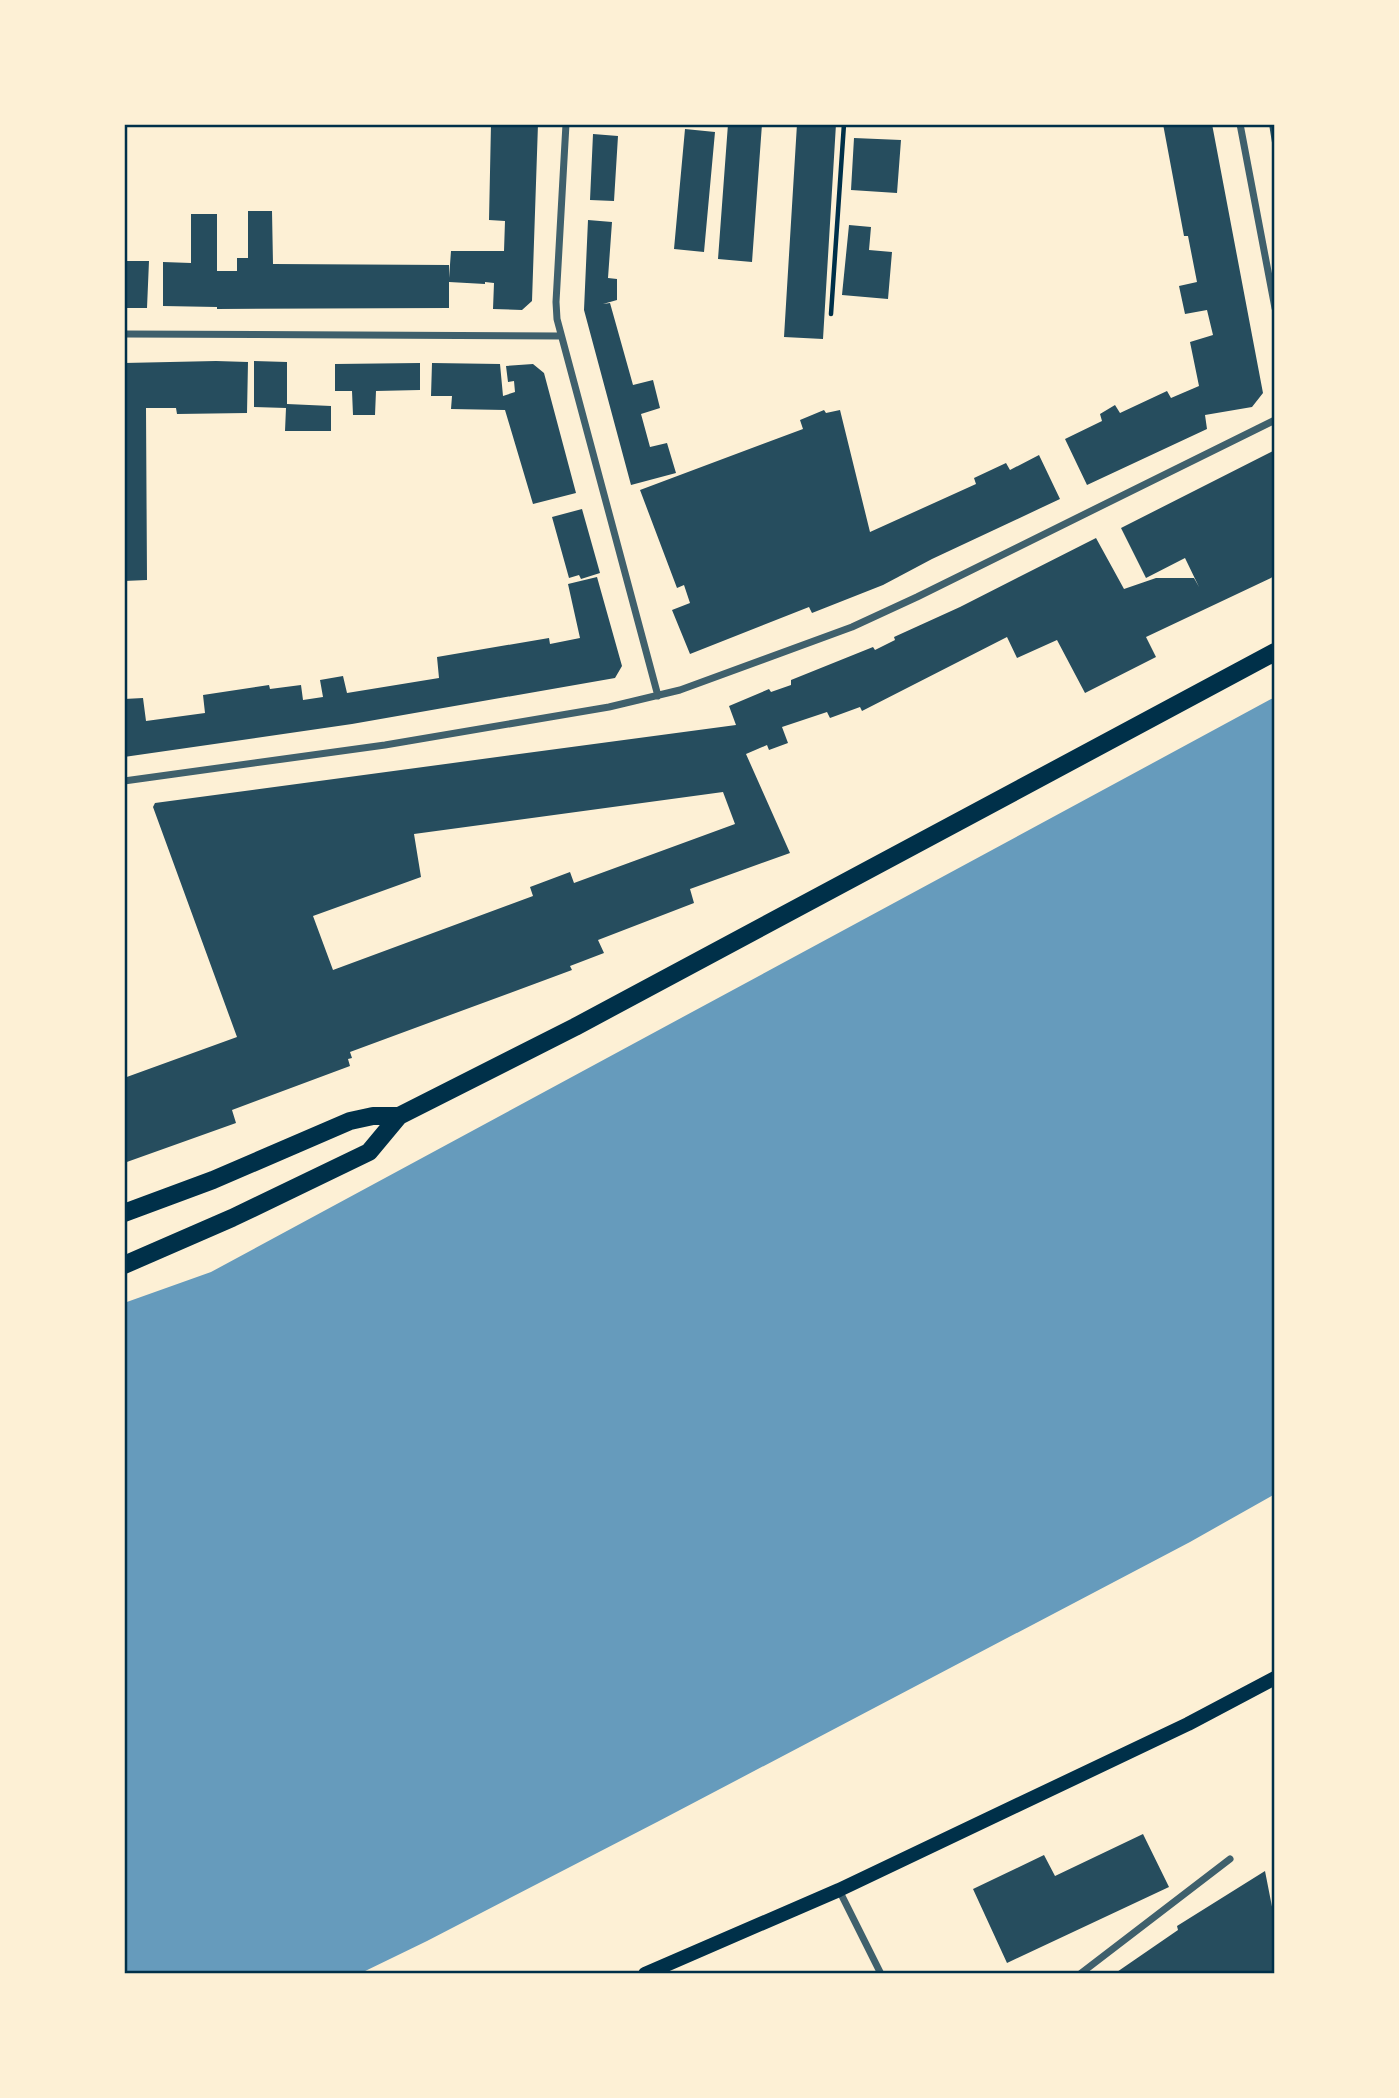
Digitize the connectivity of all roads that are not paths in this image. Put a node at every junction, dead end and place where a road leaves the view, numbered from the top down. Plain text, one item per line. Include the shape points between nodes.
1 (566, 124) edge
2 (1240, 124) edge
3 (1275, 309) edge
4 (124, 334) edge
5 (561, 336) junction
6 (1275, 420) edge
7 (1275, 652) edge
8 (658, 696) junction
9 (124, 781) edge
10 (400, 1116) junction
11 (124, 1213) edge
12 (124, 1265) edge
13 (1275, 1678) edge
14 (1230, 1859) dead end
15 (839, 1890) junction
16 (645, 1974) edge
17 (880, 1974) edge
18 (1080, 1974) edge

1 - 5 street via 556,302
2 - 3 street
4 - 5 street
5 - 8 street
6 - 8 street via 852,627
7 - 10 main road
8 - 9 street via 385,745
10 - 11 main road via 349,1121
10 - 12 main road via 369,1152
13 - 15 main road
14 - 18 street
15 - 16 main road
15 - 17 street

